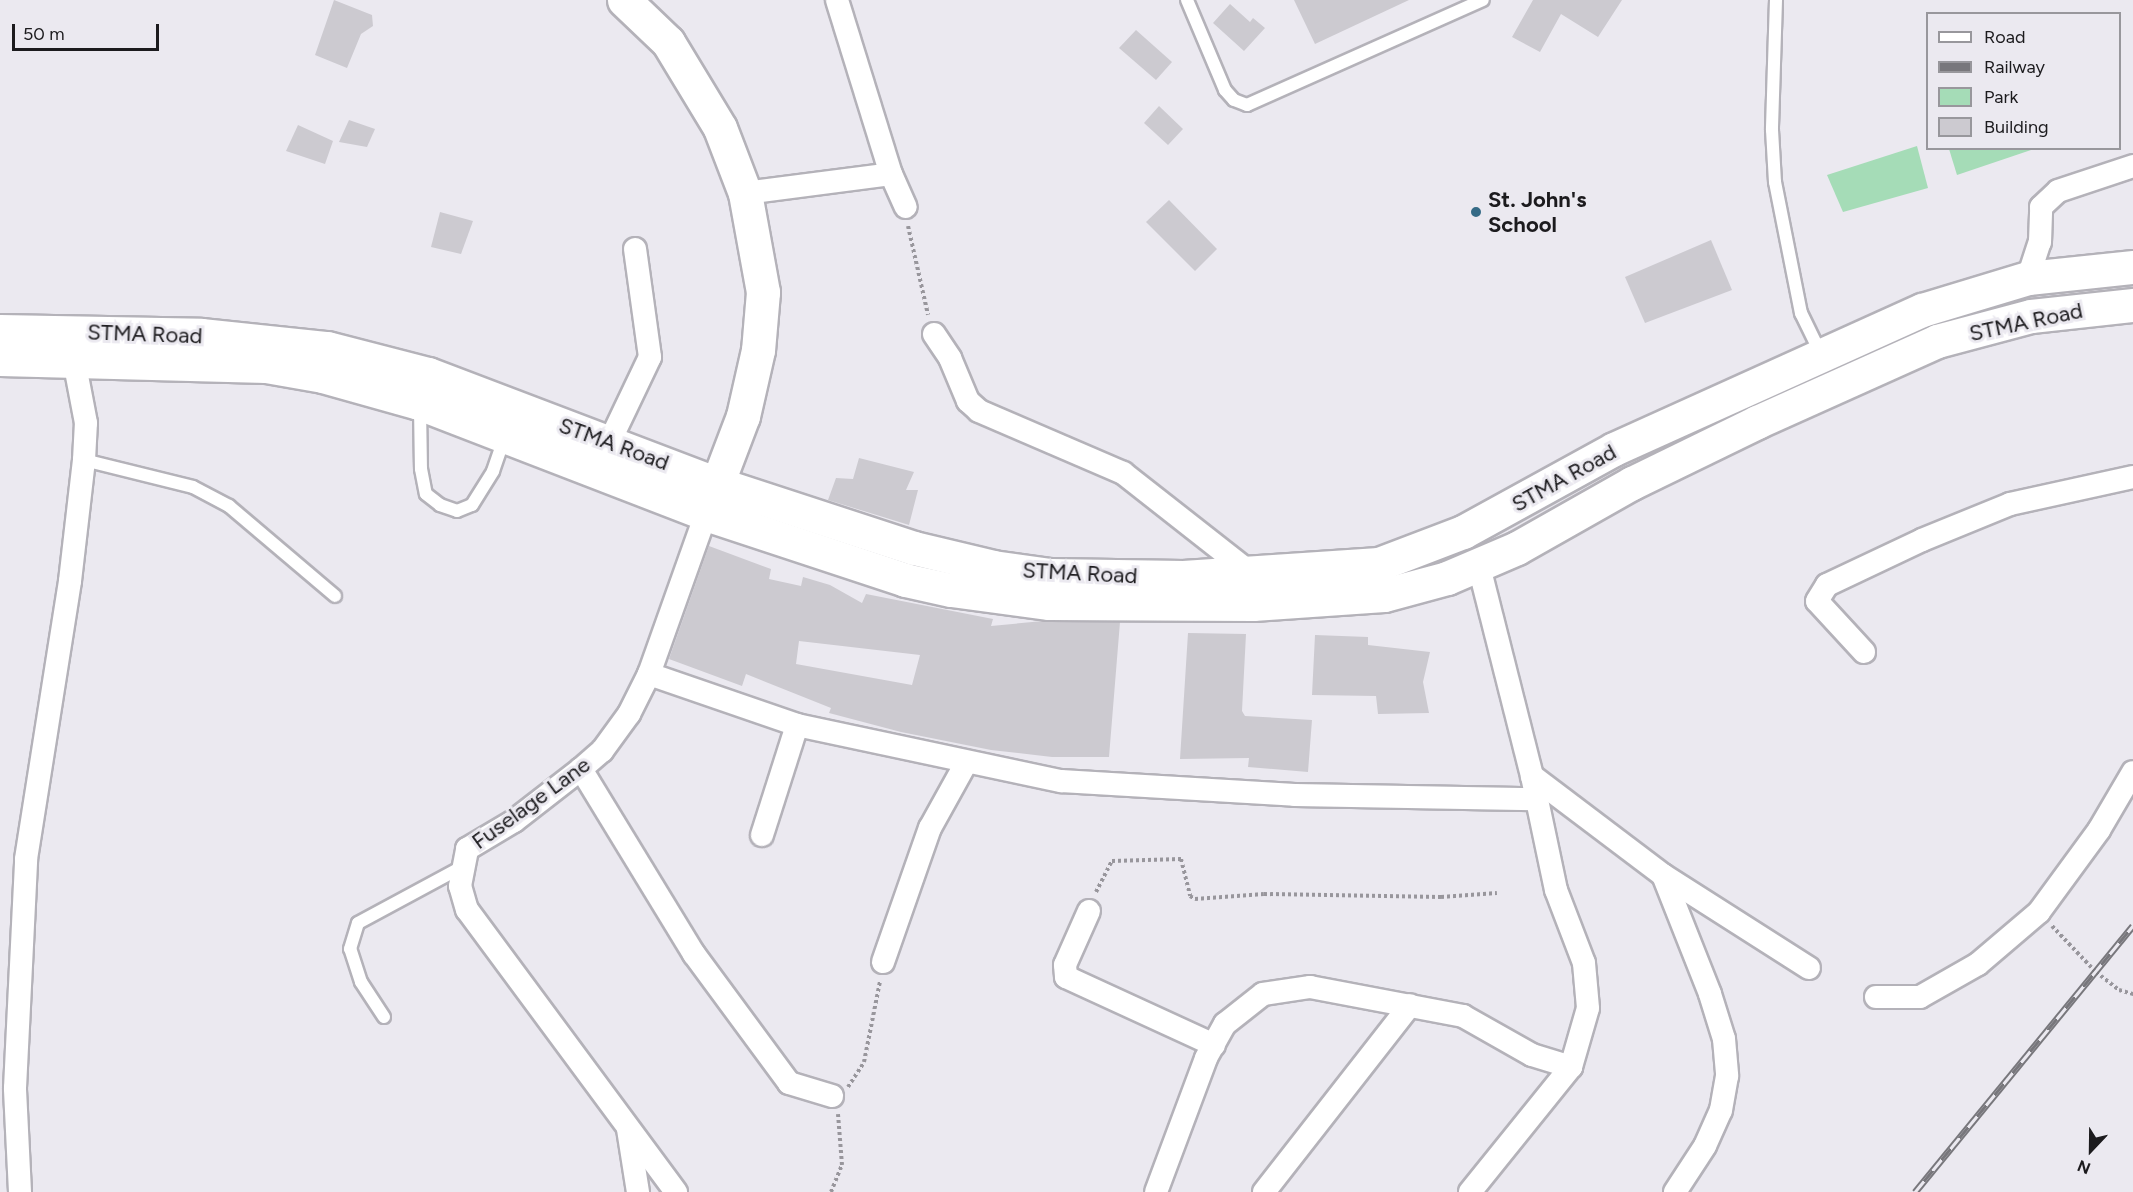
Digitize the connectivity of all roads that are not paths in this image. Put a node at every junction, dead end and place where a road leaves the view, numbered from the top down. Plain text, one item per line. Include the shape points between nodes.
1 (624, 0) edge
2 (837, 0) edge
3 (1187, 0) edge
4 (1483, 0) edge
5 (1776, 0) edge
6 (2133, 166) edge
7 (891, 174) junction
8 (745, 193) junction
9 (906, 207) road end
10 (635, 249) dead end
11 (2133, 267) edge
12 (2028, 278) junction
13 (2133, 305) edge
14 (0, 331) edge
15 (934, 334) road end
16 (1823, 358) junction
17 (0, 359) edge
18 (74, 360) junction
19 (419, 403) junction
20 (506, 436) junction
21 (610, 441) junction
22 (84, 460) junction
23 (2133, 477) edge
24 (718, 484) junction
25 (706, 514) junction
26 (1479, 567) junction
27 (1252, 574) junction
28 (335, 596) dead end
29 (1864, 652) dead end
30 (649, 674) junction
31 (797, 725) junction
32 (966, 763) junction
33 (581, 769) junction
34 (2133, 771) edge
35 (1532, 776) junction
36 (1535, 800) junction
37 (762, 835) dead end
38 (462, 867) junction
39 (1664, 874) junction
40 (1089, 911) road end
41 (883, 962) road end
42 (1809, 968) dead end
43 (1876, 997) dead end
44 (1410, 1005) junction
45 (384, 1017) dead end
46 (1214, 1045) junction
47 (1570, 1067) junction
48 (832, 1096) road end
49 (628, 1127) junction
50 (20, 1192) edge
51 (638, 1192) edge
52 (676, 1192) edge
53 (1156, 1192) edge
54 (1264, 1192) edge
55 (1470, 1192) edge
56 (1675, 1192) edge

1 - 8 main road via 668,42 720,128
2 - 7 street
3 - 4 lane via 1225,90 1234,100 1247,105
5 - 16 lane via 1772,130 1775,182 1801,313
6 - 12 street via 2058,191 2042,207 2040,242
7 - 8 street
7 - 9 street
8 - 24 main road via 762,292 758,350 743,416
10 - 21 street via 650,357
11 - 12 main road, STMA Road
12 - 16 main road, STMA Road via 1922,310
13 - 26 main road, STMA Road via 2031,316 1937,341 1642,478
14 - 21 main road, STMA Road via 201,335 327,348 428,374
15 - 27 street via 950,358 968,401 979,411 1123,473
16 - 27 main road, STMA Road via 1614,449 1463,532 1379,564
17 - 18 main road, STMA Road
18 - 19 main road, STMA Road via 266,366 323,376
18 - 22 street via 86,423
19 - 20 main road, STMA Road
19 - 20 lane via 421,469 426,494 440,505 457,511 472,506 493,471
20 - 25 main road, STMA Road
21 - 24 main road, STMA Road
22 - 28 lane via 192,487 229,506
22 - 50 street via 70,580 26,859 15,1088
23 - 29 street via 2010,504 1827,585 1817,601
24 - 25 main road
24 - 27 main road, STMA Road via 914,548 993,567 1050,575
25 - 26 main road, STMA Road via 906,580 1049,603 1187,605 1311,601 1383,594
25 - 30 street, Fuselage Lane
26 - 35 street
30 - 31 street
30 - 33 street, Fuselage Lane via 629,714 602,751
31 - 32 street
31 - 37 street
32 - 36 street via 1060,781 1152,789
32 - 41 street via 930,828
33 - 38 street, Fuselage Lane via 514,821 467,849
33 - 48 street via 694,954 782,1074 789,1083
34 - 43 street via 2099,830 2039,912 1978,964 1920,997
35 - 36 street
35 - 39 street
36 - 47 street via 1556,890 1584,963 1588,1008
38 - 45 lane via 358,924 350,949 361,982
38 - 49 street, Fuselage Lane via 460,886 467,910
39 - 42 street
39 - 56 street via 1710,994 1724,1039 1727,1076 1721,1110 1705,1146
40 - 46 street via 1065,965 1066,977
44 - 46 street via 1310,987 1263,994 1226,1024
44 - 47 street via 1463,1016 1532,1055
44 - 54 street
46 - 53 street
47 - 55 street
49 - 51 street
49 - 52 street, Fuselage Lane

